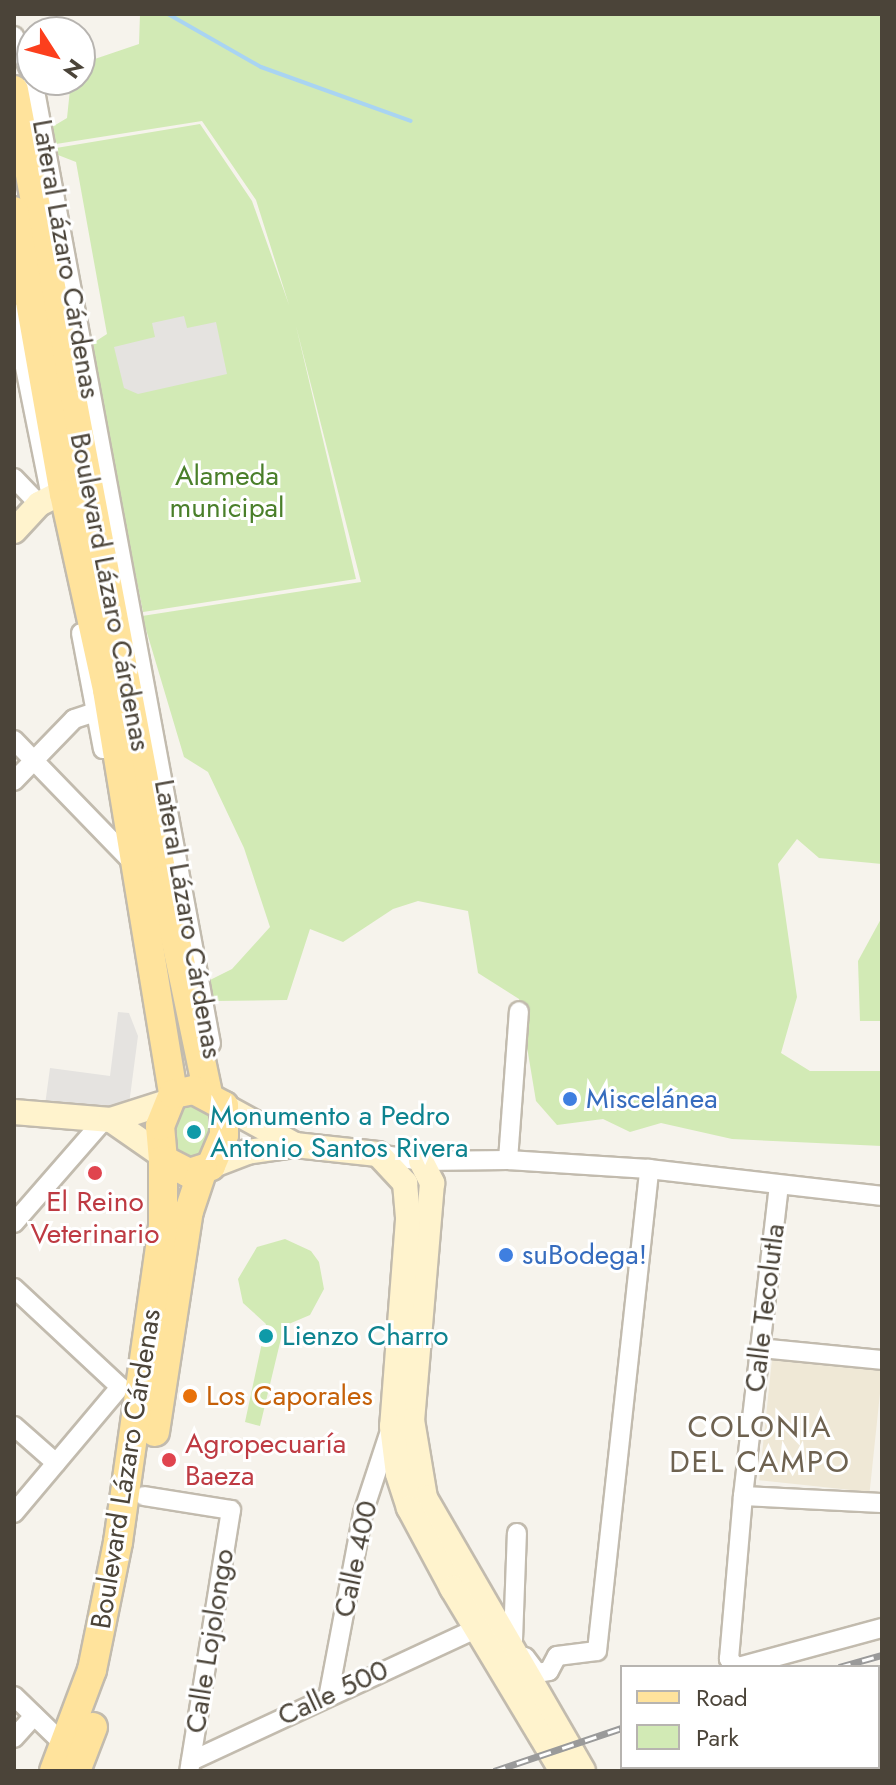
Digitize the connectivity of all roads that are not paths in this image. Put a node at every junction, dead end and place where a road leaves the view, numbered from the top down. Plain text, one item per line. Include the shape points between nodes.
1 (22, 96) edge
2 (24, 96) edge
3 (14, 211) edge
4 (27, 253) edge
5 (14, 313) edge
6 (14, 478) edge
7 (60, 494) junction
8 (14, 531) edge
9 (96, 712) junction
10 (14, 740) edge
11 (35, 758) junction
12 (14, 781) edge
13 (140, 870) junction
14 (519, 1011) dead end
15 (167, 1100) junction
16 (216, 1100) junction
17 (14, 1112) edge
18 (108, 1120) junction
19 (295, 1145) junction
20 (378, 1154) junction
21 (163, 1158) junction
22 (508, 1160) junction
23 (421, 1161) junction
24 (207, 1168) junction
25 (649, 1169) junction
26 (779, 1185) junction
27 (882, 1196) edge
28 (14, 1223) edge
29 (14, 1288) edge
30 (760, 1348) junction
31 (882, 1360) edge
32 (131, 1387) junction
33 (14, 1426) edge
34 (392, 1426) junction
35 (56, 1463) junction
36 (144, 1496) junction
37 (743, 1496) junction
38 (882, 1503) edge
39 (14, 1513) edge
40 (517, 1533) dead end
41 (882, 1628) edge
42 (476, 1629) junction
43 (510, 1641) junction
44 (735, 1665) edge
45 (744, 1665) edge
46 (329, 1693) junction
47 (14, 1696) edge
48 (34, 1716) junction
49 (14, 1738) edge
50 (72, 1765) edge
51 (190, 1766) edge
52 (562, 1771) edge
53 (583, 1771) edge

1 - 4 main road, Boulevard Lázaro Cárdenas
2 - 16 street, Lateral Lázaro Cárdenas via 158,751
3 - 4 main road, Boulevard Lázaro Cárdenas
4 - 7 main road, Boulevard Lázaro Cárdenas
5 - 7 street, Lateral Lázaro Cárdenas
6 - 7 street
7 - 8 main road
7 - 9 street, Lateral Lázaro Cárdenas
7 - 13 main road, Boulevard Lázaro Cárdenas
9 - 11 street via 74,719
9 - 13 street, Lateral Lázaro Cárdenas
10 - 11 street
11 - 12 street
11 - 13 street
13 - 15 main road, Boulevard Lázaro Cárdenas
13 - 16 main road, Boulevard Lázaro Cárdenas
14 - 22 street
15 - 16 main road
15 - 18 main road
15 - 21 main road via 160,1126
16 - 19 main road
16 - 24 main road via 224,1135
17 - 18 main road
18 - 21 main road
18 - 28 street
19 - 20 main road
19 - 24 main road via 247,1152
20 - 23 street
20 - 34 main road via 410,1195
21 - 24 main road via 180,1171
21 - 32 main road, Boulevard Lázaro Cárdenas via 166,1206
22 - 23 street
22 - 25 street
23 - 43 main road via 432,1183 412,1420 416,1458 425,1498
24 - 36 main road, Boulevard Lázaro Cárdenas via 189,1211
25 - 26 street
25 - 43 street via 597,1651 557,1656 549,1671 537,1673
26 - 27 street
26 - 30 street, Calle Tecolutla
29 - 32 street
30 - 31 street
30 - 37 street, Calle Tecolutla
32 - 35 street
32 - 50 main road, Boulevard Lázaro Cárdenas via 92,1670
33 - 35 street
34 - 42 main road via 409,1508
34 - 46 street, Calle 400 via 363,1513
35 - 39 street
36 - 50 main road, Boulevard Lázaro Cárdenas via 116,1639
36 - 51 street, Calle Lojolongo via 231,1510
37 - 38 street
37 - 44 street, Calle Tecolutla via 729,1659
40 - 43 street
41 - 45 street, Calle Tecolutla
42 - 46 street, Calle 500
42 - 52 main road
43 - 53 main road
46 - 51 street, Calle 500
47 - 48 street
48 - 49 street
48 - 50 street

